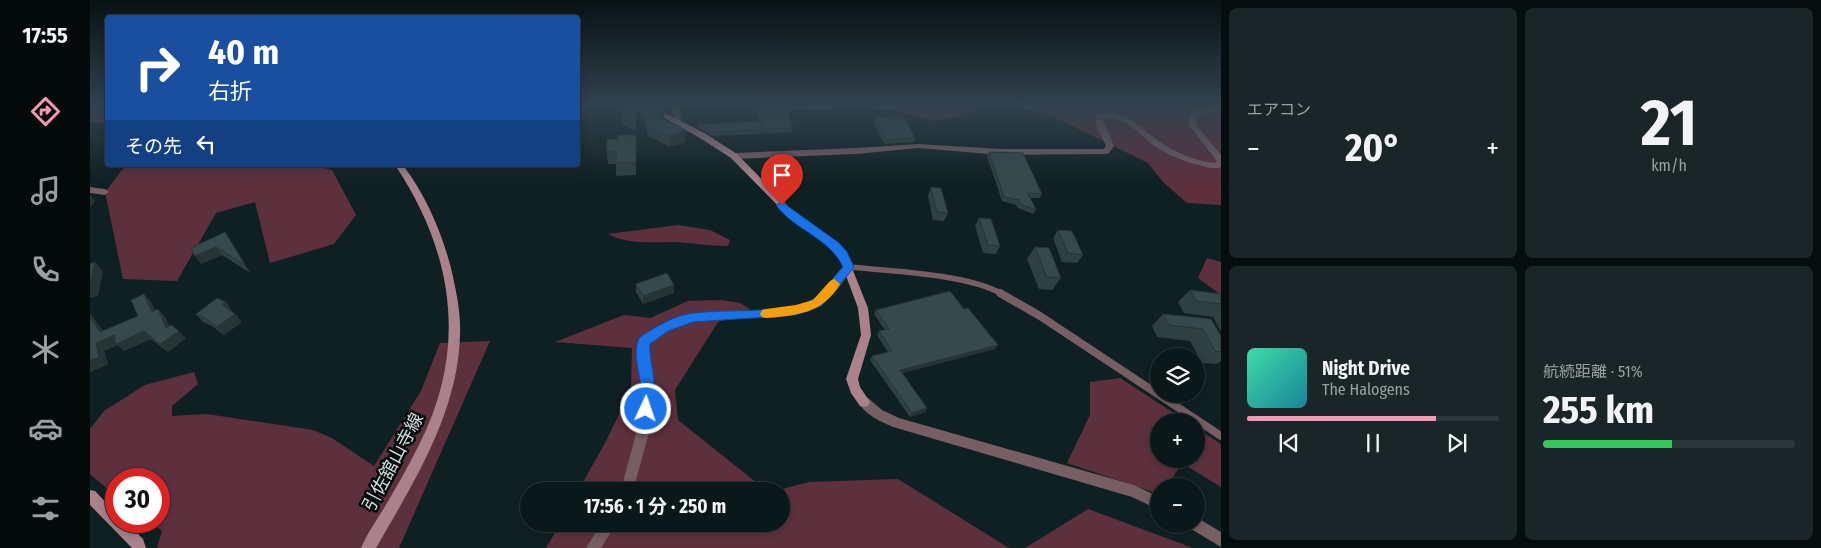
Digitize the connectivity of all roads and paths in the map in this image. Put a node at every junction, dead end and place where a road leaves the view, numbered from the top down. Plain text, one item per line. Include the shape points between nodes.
1 (694, 132) edge
2 (1103, 132) edge
3 (1142, 132) edge
4 (1198, 132) edge
5 (734, 156) junction
6 (1221, 162) edge
7 (1221, 162) edge
8 (400, 167) edge
9 (90, 190) edge
10 (105, 192) dead end
11 (848, 267) junction
12 (864, 402) joint
13 (1221, 436) edge
14 (630, 482) edge
15 (90, 496) edge
16 (1150, 499) edge
17 (1205, 530) edge
18 (604, 532) edge
19 (1221, 540) edge
20 (139, 548) edge
21 (368, 548) edge
22 (593, 548) edge

1 - 5 main road
2 - 5 street via 1110,146 1106,151 1001,152 918,146
3 - 6 street via 1162,148 1187,159 1217,166
4 - 7 street
5 - 11 main road via 794,217 835,246
8 - 21 main road, 引佐舘山寺線 via 424,202 438,240 454,309 454,350 436,422 418,462
9 - 10 street
11 - 12 main road via 864,308 866,335 852,379
11 - 13 lane via 941,277 999,292
11 - 14 street via 817,303 796,310 692,318 664,328 644,342 648,392 644,426
12 - 16 street via 878,414 897,423 1134,491
15 - 20 main road
17 - 19 street
18 - 22 street

